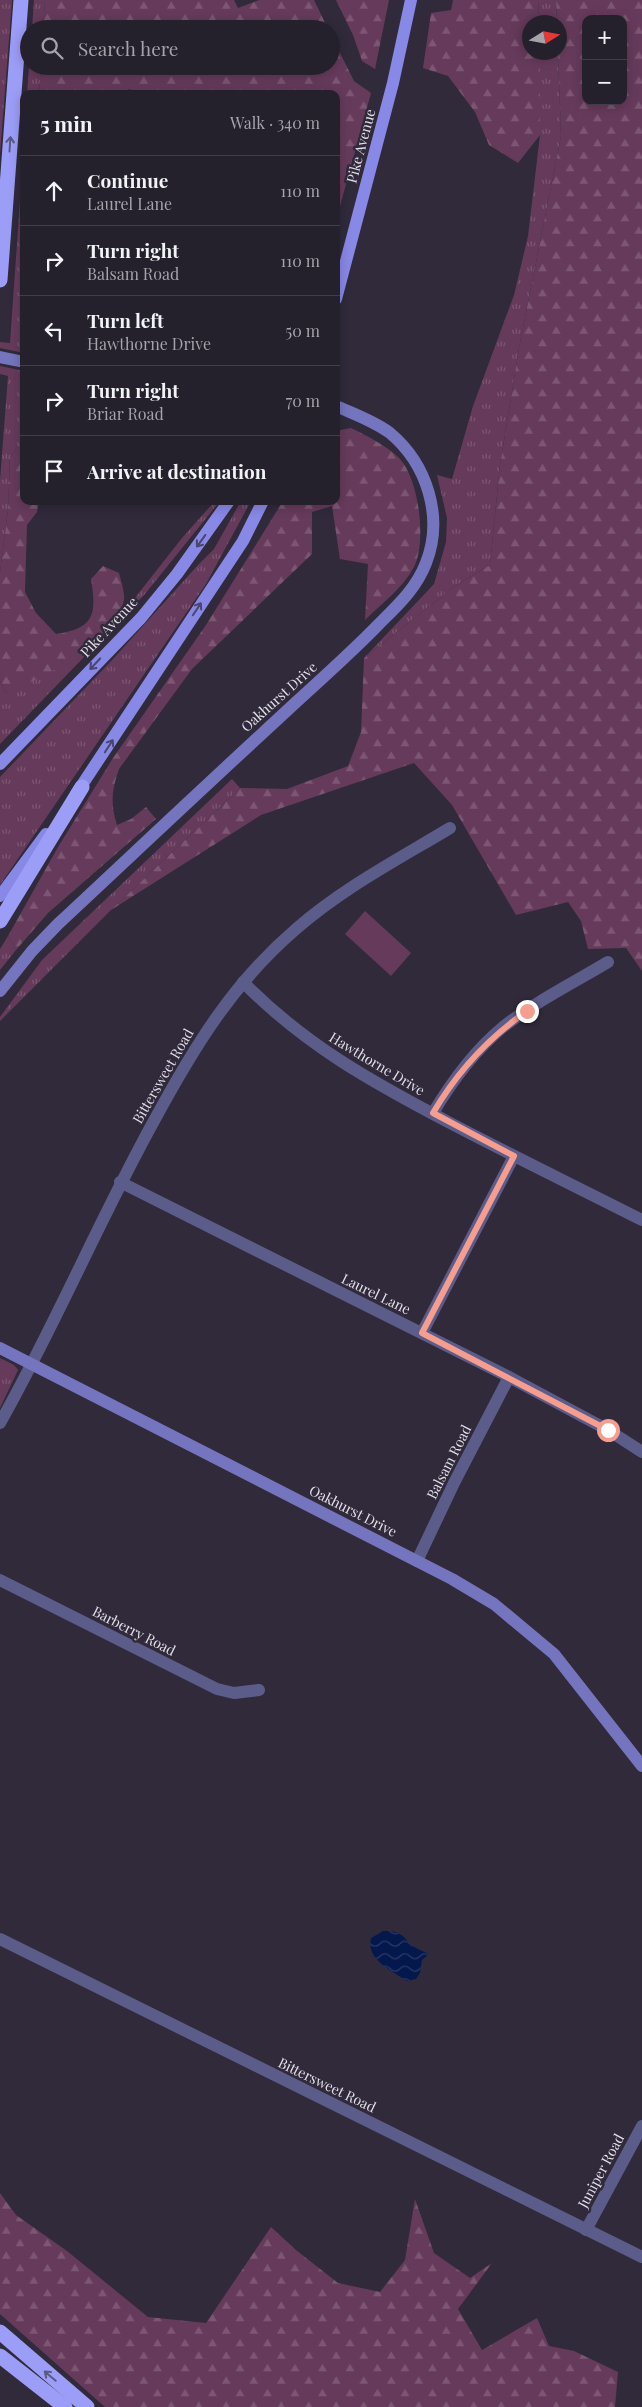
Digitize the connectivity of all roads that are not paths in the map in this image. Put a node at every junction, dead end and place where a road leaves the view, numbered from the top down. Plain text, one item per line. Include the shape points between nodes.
1 (21, 0) edge
2 (411, 0) edge
3 (0, 280) edge
4 (340, 283) edge
5 (0, 357) edge
6 (20, 361) edge
7 (340, 408) edge
8 (226, 505) edge
9 (261, 505) edge
10 (0, 764) edge
11 (82, 787) junction
12 (450, 828) dead end
13 (0, 896) edge
14 (0, 921) edge
15 (608, 962) dead end
16 (243, 982) junction
17 (0, 991) edge
18 (433, 1113) junction
19 (514, 1156) junction
20 (120, 1182) junction
21 (642, 1220) edge
22 (422, 1333) junction
23 (0, 1348) edge
24 (32, 1364) junction
25 (509, 1378) junction
26 (0, 1423) edge
27 (642, 1452) edge
28 (417, 1561) junction
29 (0, 1580) edge
30 (259, 1690) dead end
31 (642, 1766) edge
32 (0, 1939) edge
33 (642, 2126) edge
34 (586, 2230) junction
35 (642, 2257) edge
36 (0, 2332) edge
37 (0, 2356) edge
38 (65, 2407) edge
39 (87, 2407) edge

3 -> 1 highway
2 - 4 main road, Pike Avenue via 393,83
5 - 6 street
7 - 17 street, Oakhurst Drive via 389,433 404,447 419,469 427,487 433,522 432,542 419,579 410,593 360,644 58,924
8 -> 10 main road, Pike Avenue via 177,574 140,618
11 -> 9 main road via 243,541
11 - 13 main road
11 - 14 highway
12 - 16 street, Bittersweet Road via 354,884 324,906 295,929
15 - 18 street via 503,1027 462,1070
16 - 18 street, Hawthorne Drive via 282,1019 341,1063
16 - 20 street, Bittersweet Road via 193,1051
18 - 19 street, Hawthorne Drive
19 - 21 street, Hawthorne Drive
19 - 22 street
20 - 22 street, Laurel Lane
20 - 24 street, Bittersweet Road
22 - 25 street, Laurel Lane
23 - 24 street, Oakhurst Drive
24 - 26 street, Bittersweet Road
24 - 28 street, Oakhurst Drive
25 - 27 street, Laurel Lane via 608,1430
25 - 28 street, Balsam Road
28 - 31 street, Oakhurst Drive via 472,1589 554,1654
29 - 30 street, Barberry Road via 217,1689 234,1693
32 - 34 street, Bittersweet Road
33 - 34 street, Juniper Road
34 - 35 street, Bittersweet Road
39 -> 36 highway
37 - 38 highway

